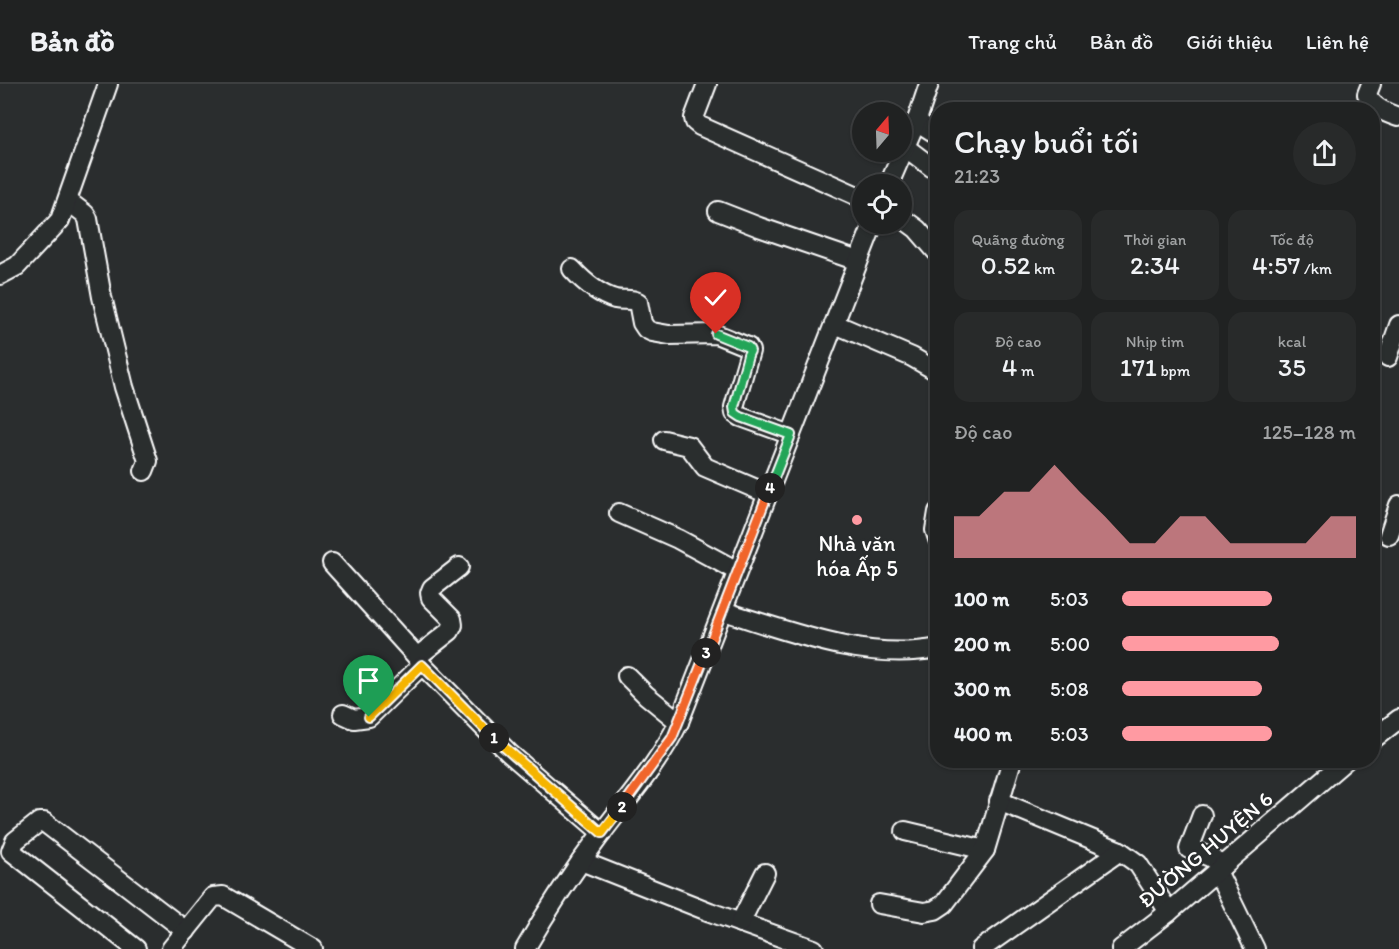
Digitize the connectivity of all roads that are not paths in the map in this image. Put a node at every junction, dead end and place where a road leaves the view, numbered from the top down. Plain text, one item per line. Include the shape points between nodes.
1 (108, 84) edge
2 (707, 84) edge
3 (929, 84) edge
4 (1371, 84) edge
5 (1372, 102) edge
6 (1380, 109) edge
7 (1399, 118) edge
8 (916, 121) junction
9 (912, 130) edge
10 (930, 130) edge
11 (912, 152) edge
12 (930, 166) edge
13 (852, 194) edge
14 (68, 201) junction
15 (718, 211) dead end
16 (912, 225) edge
17 (869, 234) edge
18 (930, 244) edge
19 (858, 261) junction
20 (572, 269) dead end
21 (0, 275) edge
22 (835, 324) junction
23 (1399, 326) edge
24 (1387, 360) edge
25 (930, 367) edge
26 (791, 435) junction
27 (664, 440) dead end
28 (144, 471) dead end
29 (768, 494) junction
30 (1399, 505) edge
31 (619, 513) dead end
32 (1380, 531) edge
33 (1394, 538) edge
34 (332, 563) dead end
35 (459, 567) dead end
36 (737, 571) junction
37 (723, 611) junction
38 (930, 650) edge
39 (420, 661) junction
40 (627, 676) dead end
41 (343, 714) dead end
42 (1399, 719) edge
43 (679, 722) junction
44 (1380, 734) edge
45 (1009, 768) edge
46 (1331, 768) edge
47 (999, 801) junction
48 (1202, 815) dead end
49 (905, 831) dead end
50 (602, 833) junction
51 (985, 850) junction
52 (1120, 851) junction
53 (580, 861) junction
54 (1220, 868) junction
55 (765, 873) dead end
56 (879, 904) dead end
57 (1168, 912) junction
58 (740, 923) junction
59 (186, 931) junction
60 (136, 949) edge
61 (171, 949) edge
62 (313, 949) edge
63 (525, 949) edge
64 (814, 949) edge
65 (981, 949) edge
66 (1120, 949) edge
67 (1256, 949) edge

1 - 14 street
2 - 13 street via 694,118 700,126
3 - 8 street
4 - 5 street via 1367,94
6 - 7 street
8 - 9 street
8 - 10 street
11 - 12 street
14 - 21 street via 54,228 17,266
14 - 28 street via 88,219 124,387 148,461
15 - 19 street
16 - 18 street
17 - 19 street
19 - 22 street
20 - 26 street via 602,292 638,302 642,323 652,332 716,334 748,347 735,413
22 - 25 street
22 - 26 street
23 - 24 street
26 - 29 street
27 - 29 street via 689,446 705,467
29 - 36 street
30 - 33 street
31 - 36 street
32 - 33 street
34 - 39 street
35 - 39 street via 432,588 431,598 452,619 453,625
36 - 37 street
37 - 38 street via 830,643 874,651
37 - 43 street
39 - 41 street via 369,717 354,719
39 - 50 street via 509,753
40 - 43 street
42 - 44 street
43 - 50 street via 672,738
45 - 47 street
46 - 54 street, ĐƯỜNG HUYỆN 6
47 - 51 street
47 - 52 street
48 - 54 street via 1189,849 1210,857
49 - 51 street
50 - 53 street
51 - 56 street via 945,903 935,910 924,912
52 - 57 street via 1138,864
52 - 65 street
53 - 58 street
53 - 63 street
54 - 57 street, ĐƯỜNG HUYỆN 6
54 - 67 street
55 - 58 street
57 - 66 street, ĐƯỜNG HUYỆN 6
58 - 64 street
59 - 60 street via 44,822 15,841 11,850
59 - 61 street
59 - 62 street via 213,897 222,896

